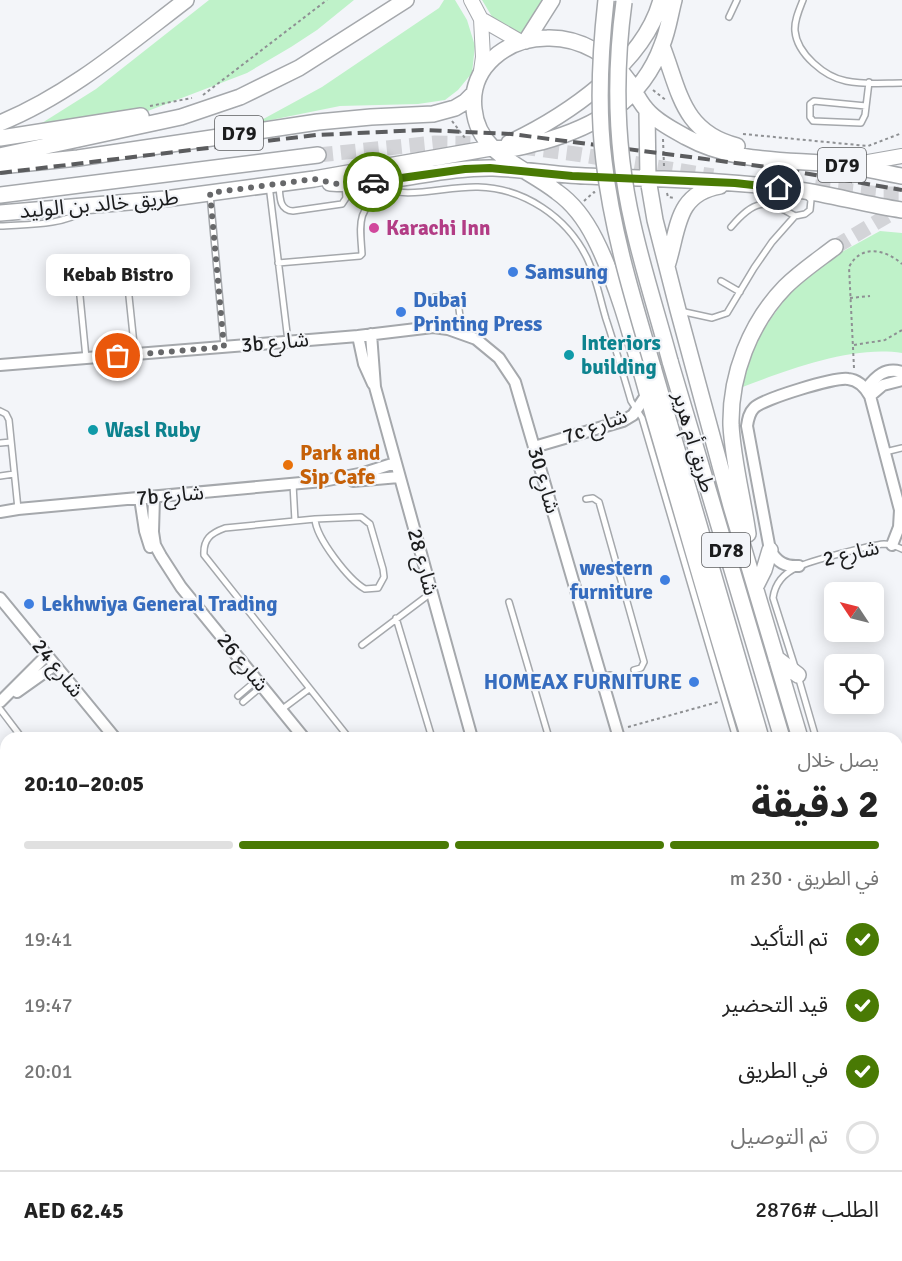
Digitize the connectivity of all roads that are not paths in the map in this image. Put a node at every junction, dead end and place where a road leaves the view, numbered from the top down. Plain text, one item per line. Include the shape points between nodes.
1 (186, 0) edge
2 (400, 0) edge
3 (406, 0) edge
4 (471, 0) edge
5 (552, 0) edge
6 (606, 0) edge
7 (661, 0) edge
8 (674, 0) edge
9 (736, 0) edge
10 (803, 0) edge
11 (624, 1) edge
12 (384, 14) junction
13 (729, 17) dead end
14 (481, 19) junction
15 (524, 41) junction
16 (662, 46) junction
17 (617, 68) junction
18 (481, 71) junction
19 (869, 82) junction
20 (902, 83) edge
21 (635, 92) junction
22 (474, 93) junction
23 (866, 106) junction
24 (647, 111) junction
25 (181, 117) junction
26 (0, 123) edge
27 (0, 138) edge
28 (494, 148) junction
29 (318, 155) tunnel mouth
30 (0, 156) edge
31 (902, 156) edge
32 (782, 162) junction
33 (842, 165) junction
34 (0, 166) edge
35 (527, 171) junction
36 (902, 176) edge
37 (314, 179) junction
38 (648, 179) junction
39 (368, 182) junction
40 (345, 183) junction
41 (735, 183) junction
42 (274, 184) junction
43 (384, 190) junction
44 (801, 190) junction
45 (210, 193) junction
46 (0, 195) edge
47 (94, 204) junction
48 (902, 210) edge
49 (0, 213) edge
50 (795, 216) junction
51 (0, 226) edge
52 (731, 227) dead end
53 (835, 247) tunnel mouth
54 (278, 263) junction
55 (667, 267) junction
56 (721, 281) dead end
57 (79, 286) dead end
58 (128, 287) dead end
59 (740, 292) junction
60 (435, 297) dead end
61 (678, 310) junction
62 (462, 333) junction
63 (370, 334) junction
64 (358, 336) junction
65 (288, 341) junction
66 (224, 347) junction
67 (135, 354) junction
68 (86, 358) junction
69 (0, 366) edge
70 (902, 372) edge
71 (902, 380) edge
72 (375, 387) junction
73 (868, 392) junction
74 (647, 394) junction
75 (637, 410) junction
76 (0, 411) edge
77 (11, 442) junction
78 (0, 443) edge
79 (534, 447) junction
80 (902, 448) edge
81 (885, 452) junction
82 (395, 463) junction
83 (14, 474) junction
84 (0, 476) edge
85 (399, 477) junction
86 (323, 481) junction
87 (293, 484) junction
88 (154, 497) junction
89 (140, 498) junction
90 (586, 499) dead end
91 (18, 509) junction
92 (0, 510) edge
93 (315, 519) junction
94 (295, 521) junction
95 (897, 547) edge
96 (770, 550) junction
97 (747, 558) junction
98 (799, 566) junction
99 (181, 586) junction
100 (756, 586) junction
101 (431, 593) junction
102 (0, 597) edge
103 (509, 602) dead end
104 (396, 618) junction
105 (362, 645) dead end
106 (47, 655) junction
107 (776, 658) junction
108 (55, 664) junction
109 (634, 670) dead end
110 (798, 675) junction
111 (259, 683) junction
112 (309, 689) junction
113 (238, 696) dead end
114 (243, 702) dead end
115 (1, 703) edge
116 (281, 710) junction
117 (18, 732) edge
118 (111, 732) edge
119 (299, 732) edge
120 (344, 732) edge
121 (430, 732) edge
122 (471, 732) edge
123 (547, 732) edge
124 (618, 732) edge
125 (734, 732) edge
126 (747, 732) edge
127 (759, 732) edge
128 (780, 732) edge
129 (798, 732) edge
130 (814, 732) edge

1 - 26 main road via 70,87
2 - 12 main road
3 - 12 main road
4 - 14 street
5 - 15 main road
6 - 127 main road, طريق أم هرير / D78, bridge via 600,80 609,199 625,270
7 - 17 main road via 649,31
8 - 16 main road
9 - 13 lane
10 - 19 lane via 794,29 799,46 834,78
11 - 128 main road, طريق أم هرير / D78, bridge via 618,108 633,225
12 - 25 main road via 270,84
14 - 15 street
14 - 18 street
15 - 17 main road, D79 via 576,41
15 - 18 main road, D79 via 501,52
16 - 21 main road
16 - 32 main road via 684,106 698,128 721,141
17 - 21 main road, D79
17 - 28 main road via 549,122
18 - 22 main road
19 - 20 lane
19 - 23 lane
21 - 24 main road, D79
21 - 28 main road via 623,104 585,126 516,148
22 - 28 main road via 475,118 484,139
22 - 34 main road, D79 via 455,108 433,114 318,122
23 - 23 lane via 865,118 858,124 813,121 810,117 810,104 814,101
24 - 32 main road, D79 via 713,150
24 - 38 main road
25 - 27 main road via 162,112
25 - 30 main road
28 - 35 main road
28 - 37 main road
29 - 46 main road
31 - 33 street
32 - 33 main road, D79
33 - 36 main road, D79
35 - 38 main road, طريق خالد بن الوليد / D79
35 - 39 main road, طريق خالد بن الوليد / D79 via 465,169
35 - 74 main road via 558,192 587,224 611,279
37 - 40 main road, طريق خالد بن الوليد / D79
37 - 42 main road, طريق خالد بن الوليد / D79
38 - 41 main road, طريق خالد بن الوليد / D79
38 - 55 main road
39 - 40 main road, طريق خالد بن الوليد / D79
39 - 43 lane
40 - 42 lane via 346,198 342,204 293,211 282,206
41 - 44 main road, D79
41 - 55 main road via 707,189 688,200
42 - 45 main road, طريق خالد بن الوليد / D79
42 - 54 lane
43 - 54 lane via 363,210 360,256
43 - 75 lane via 401,194 489,187 528,199 556,217 575,237 587,258 631,402
44 - 48 main road, D79
44 - 50 lane via 811,200 810,210
45 - 47 main road, طريق خالد بن الوليد / D79
45 - 66 lane
47 - 49 main road, طريق خالد بن الوليد / D79
47 - 51 lane via 63,220
50 - 52 lane via 770,204 758,204
50 - 59 lane via 772,242
53 - 97 main road via 784,288 765,311 739,366 731,424 748,537
54 - 65 lane
55 - 61 main road
56 - 59 lane
57 - 68 lane
58 - 67 lane
59 - 61 lane via 727,312 719,316
60 - 62 lane via 458,302
61 - 97 main road
62 - 63 street, شارع 30 via 433,327
62 - 79 street, شارع 30 via 488,348 508,370
63 - 64 street, 3b شارع
63 - 72 street, شارع 28
64 - 65 street, 3b شارع
64 - 72 street, شارع 28 via 364,364
65 - 66 street, 3b شارع
66 - 67 street, 3b شارع
67 - 68 street, 3b شارع
68 - 69 street, 3b شارع
70 - 73 street via 885,372 874,379
71 - 73 street
72 - 82 street, شارع 28
73 - 81 street
73 - 96 street via 849,379 834,380 769,399 749,417 747,435
74 - 75 street, 7c شارع
74 - 126 main road
75 - 79 street, 7c شارع via 623,421
75 - 125 lane
76 - 77 lane via 9,420
77 - 78 lane
77 - 83 lane
79 - 124 street, شارع 30 via 606,676
80 - 81 lane
81 - 95 street via 900,510
82 - 85 street, شارع 28
82 - 86 street, 7b شارع
83 - 84 lane
83 - 91 lane
85 - 86 street, 7b شارع
85 - 101 street, شارع 28
86 - 87 street, 7b شارع
87 - 88 street, 7b شارع
87 - 94 lane
88 - 89 street, 7b شارع
88 - 99 street, شارع 26 via 155,545
89 - 91 street, 7b شارع
89 - 99 street, شارع 26 via 151,549
90 - 109 lane via 599,502 644,662
91 - 92 street, 7b شارع
93 - 93 lane via 355,516 366,520 383,569 384,577 378,588 365,590 354,581 319,535
93 - 94 lane
94 - 112 lane via 214,532 205,542 204,555
95 - 98 lane, شارع 2 via 877,546
96 - 98 street via 781,563
96 - 100 main road
97 - 100 main road
98 - 110 lane via 777,584 773,598
99 - 111 street, شارع 26
100 - 107 main road
101 - 104 lane
101 - 122 street, شارع 28
102 - 106 street, شارع 24
103 - 123 lane
104 - 105 lane
104 - 121 lane
106 - 108 street, شارع 24
106 - 115 street
107 - 110 main road
107 - 129 main road
108 - 115 street
108 - 118 street, شارع 24
110 - 130 lane
111 - 113 lane
111 - 114 lane
111 - 116 street, شارع 26
112 - 116 lane
112 - 120 lane
115 - 117 lane
116 - 119 street, شارع 26

